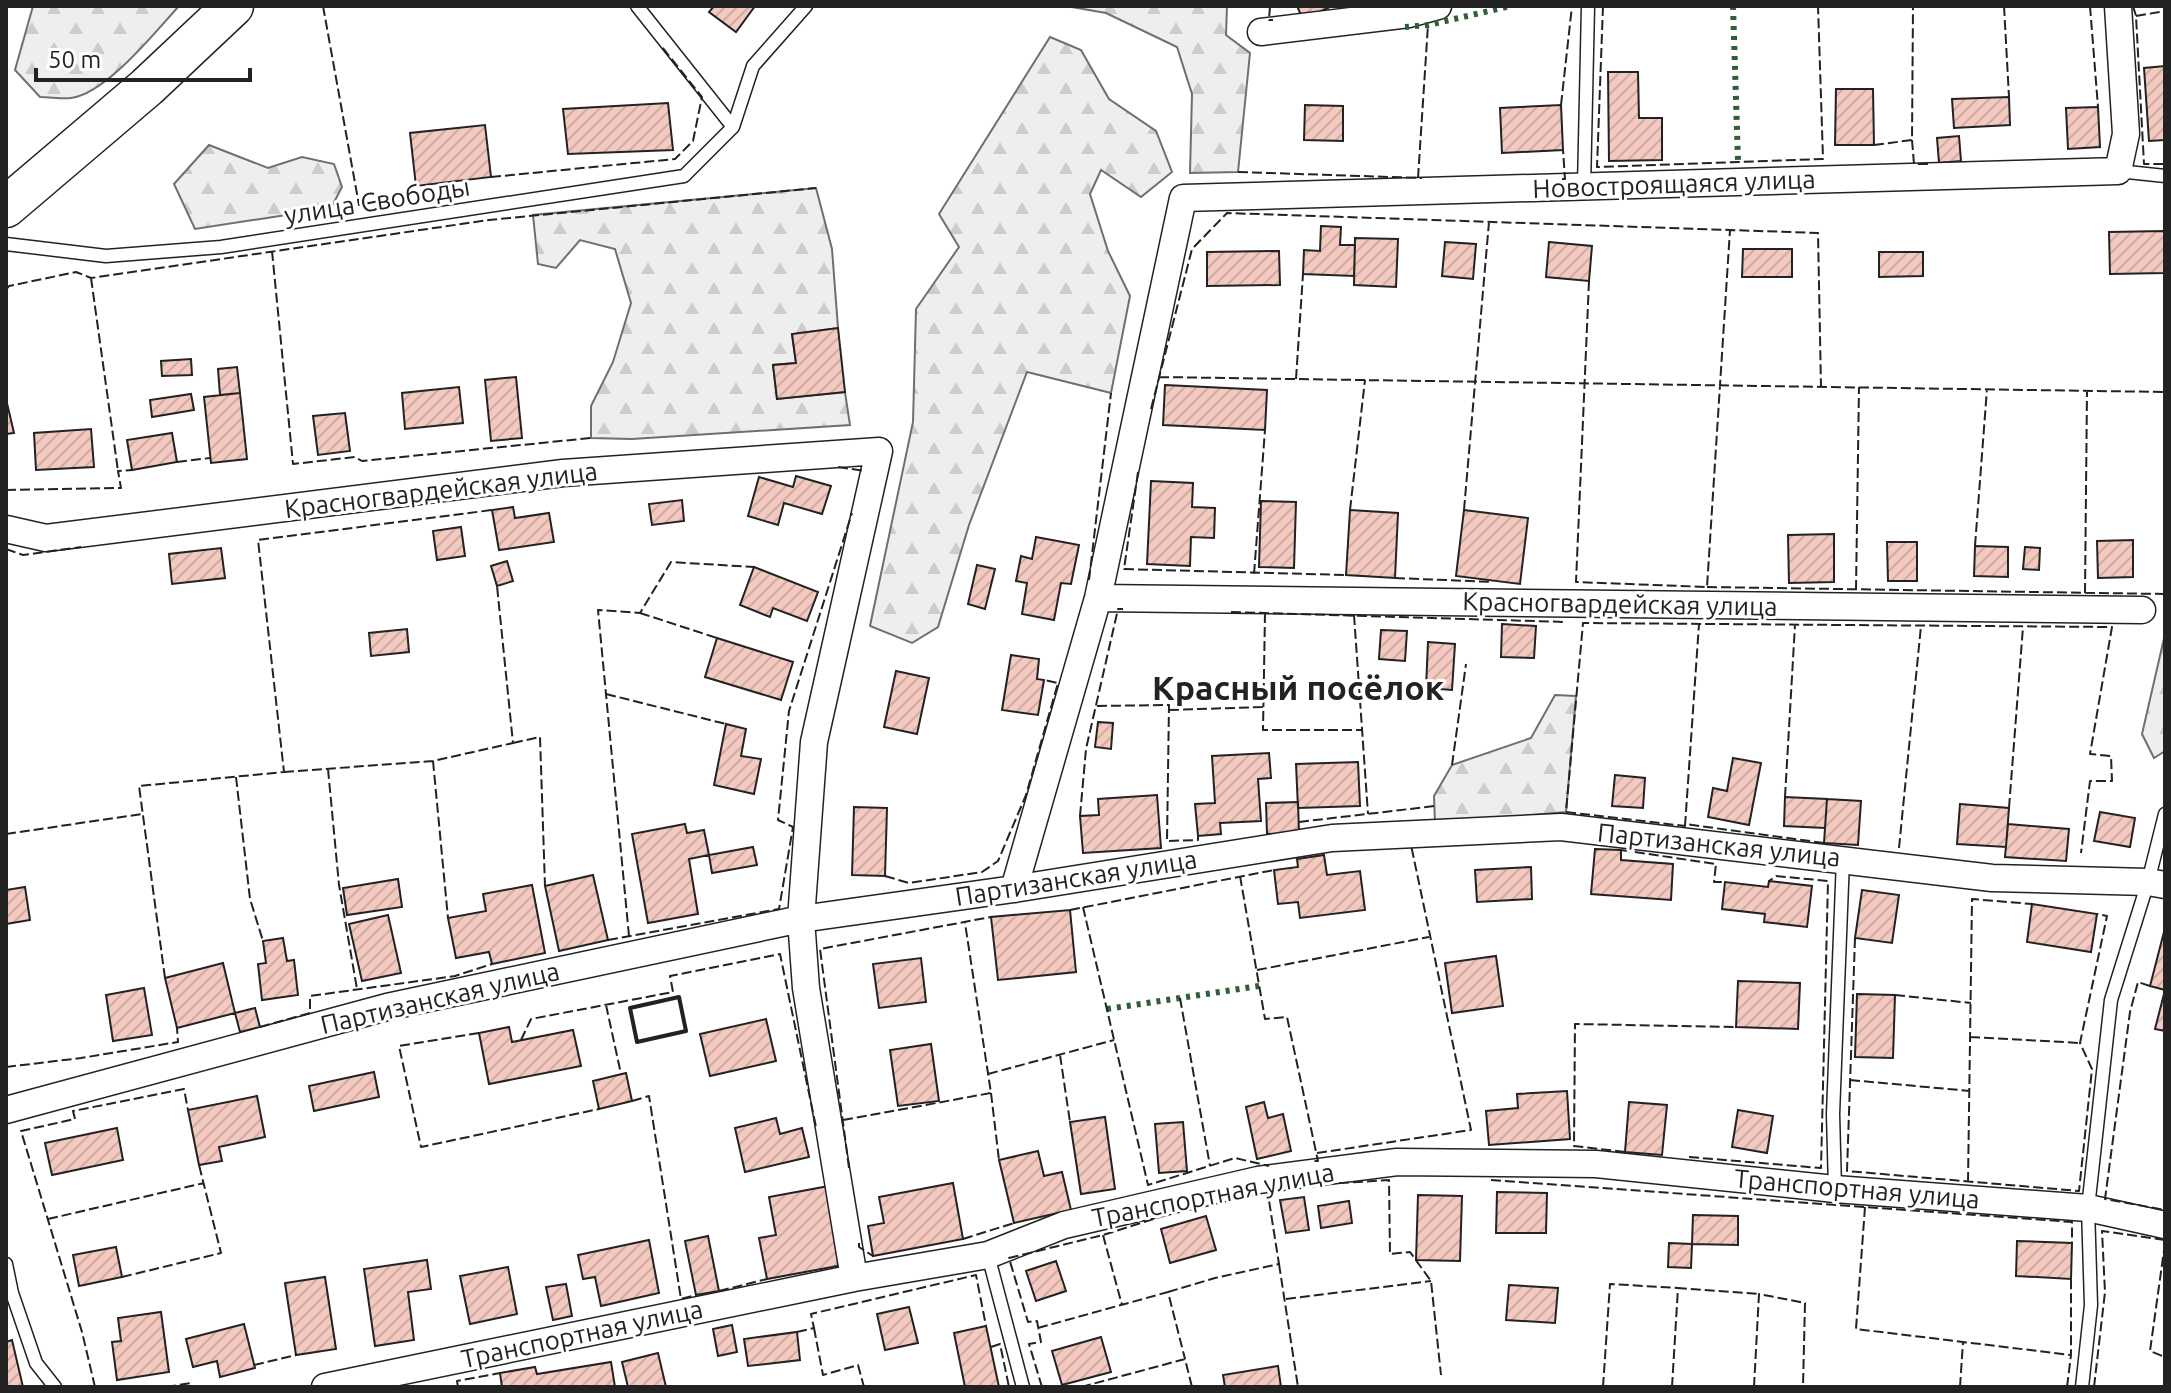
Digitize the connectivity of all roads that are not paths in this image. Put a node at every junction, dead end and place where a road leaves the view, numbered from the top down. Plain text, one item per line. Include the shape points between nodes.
1 (233, 6) edge
2 (637, 6) edge
3 (806, 6) edge
4 (1438, 6) edge
5 (1588, 6) edge
6 (2118, 6) edge
7 (1261, 32) dead end
8 (733, 127) junction
9 (2118, 171) junction
10 (2165, 176) edge
11 (1584, 187) junction
12 (6, 207) edge
13 (6, 244) edge
14 (6, 529) edge
15 (1098, 598) junction
16 (2142, 610) dead end
17 (2165, 814) edge
18 (1843, 859) junction
19 (2156, 883) edge
20 (1014, 889) junction
21 (801, 919) junction
22 (6, 1110) edge
23 (1835, 1189) junction
24 (2088, 1208) junction
25 (2165, 1225) edge
26 (988, 1255) junction
27 (6, 1264) edge
28 (854, 1278) junction
29 (55, 1387) edge
30 (325, 1387) edge
31 (1023, 1387) edge
32 (2082, 1387) edge

1 - 12 main road
2 - 8 lane
3 - 8 lane, улица Свободы via 753,66
4 - 7 street
5 - 11 lane
6 - 9 street via 2126,134
8 - 13 lane, улица Свободы via 684,176 221,247 106,256
9 - 10 lane, Новостроящаяся улица
9 - 11 street, Новостроящаяся улица
11 - 15 street, Новостроящаяся улица via 1183,198
14 - 21 street, Красногвардейская улица via 46,538 563,473 879,451 814,742
15 - 16 street, Красногвардейская улица
15 - 20 street
17 - 19 lane
18 - 19 street, Партизанская улица via 1992,878
18 - 20 street, Партизанская улица via 1561,827 1332,838
18 - 23 lane
19 - 24 lane via 2111,1000
20 - 21 street, Партизанская улица
21 - 22 street, Партизанская улица via 387,1007
21 - 28 street via 806,988
23 - 24 street, Транспортная улица
23 - 26 street, Транспортная улица via 1596,1164 1397,1162 1258,1180 1064,1225
24 - 25 street, Транспортная улица
24 - 32 lane via 2091,1305
26 - 28 street, Транспортная улица
26 - 31 lane
27 - 29 lane via 36,1363
28 - 30 street, Транспортная улица

